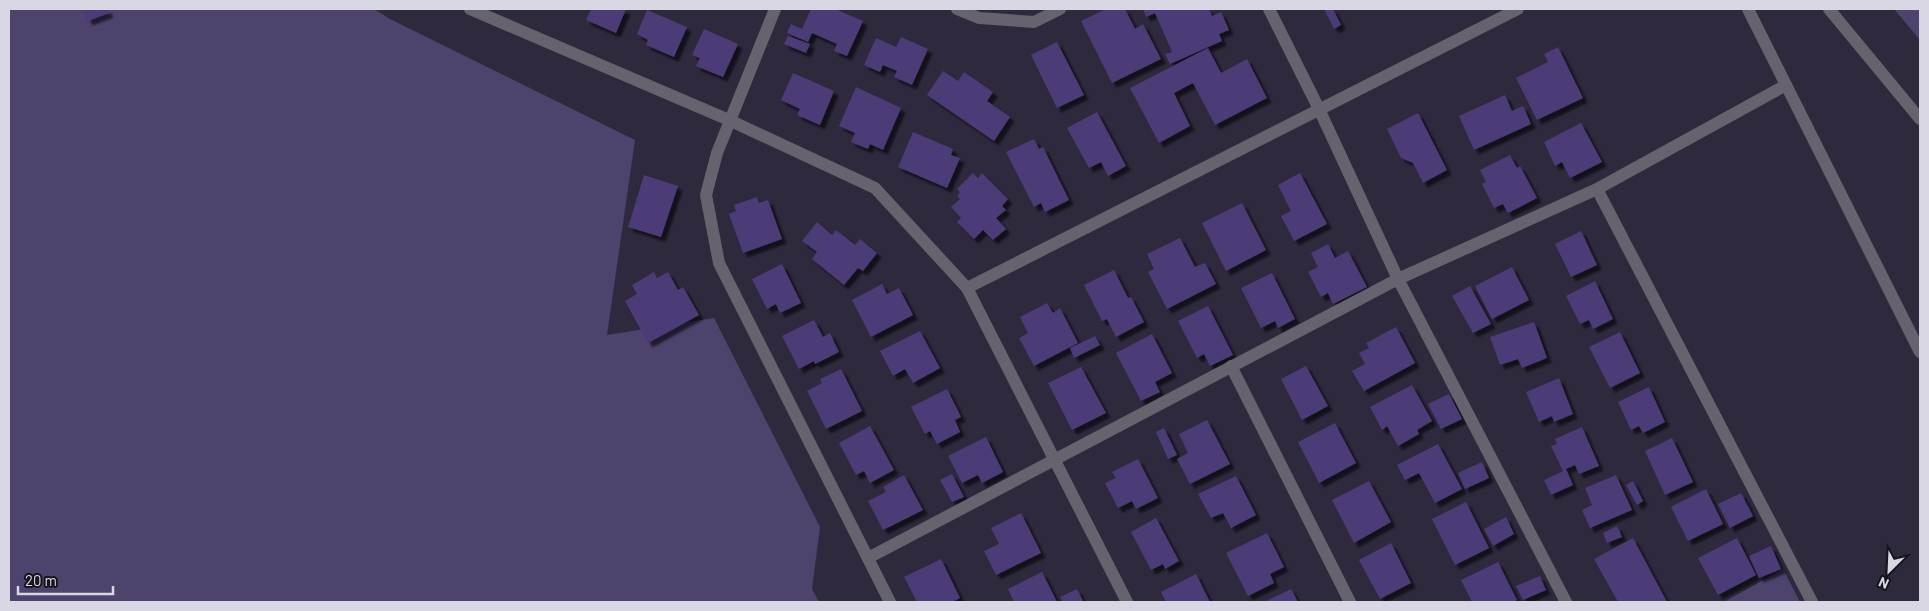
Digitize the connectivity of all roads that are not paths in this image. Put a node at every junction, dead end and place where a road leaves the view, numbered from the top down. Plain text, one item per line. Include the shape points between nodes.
1 (470, 9) edge
2 (775, 9) edge
3 (957, 9) edge
4 (1060, 9) edge
5 (1269, 9) edge
6 (1518, 9) edge
7 (1748, 9) edge
8 (1830, 9) edge
9 (1786, 85) junction
10 (1319, 109) junction
11 (1920, 119) edge
12 (729, 120) junction
13 (1597, 189) junction
14 (1398, 279) junction
15 (967, 288) junction
16 (1920, 352) edge
17 (1231, 366) junction
18 (1054, 459) junction
19 (868, 558) junction
20 (890, 602) edge
21 (1128, 602) edge
22 (1350, 602) edge
23 (1566, 602) edge
24 (1812, 602) edge

1 - 12 street
2 - 12 street
3 - 4 street via 979,18 1034,22
5 - 10 street
6 - 10 street
7 - 9 street
8 - 11 street
9 - 13 street
9 - 16 street
10 - 14 street
10 - 15 street
12 - 15 street via 875,188
12 - 19 street via 706,195 719,263
13 - 14 street
13 - 24 street
14 - 17 street
14 - 23 street
15 - 18 street
17 - 18 street
17 - 22 street
18 - 19 street
18 - 21 street
19 - 20 street

